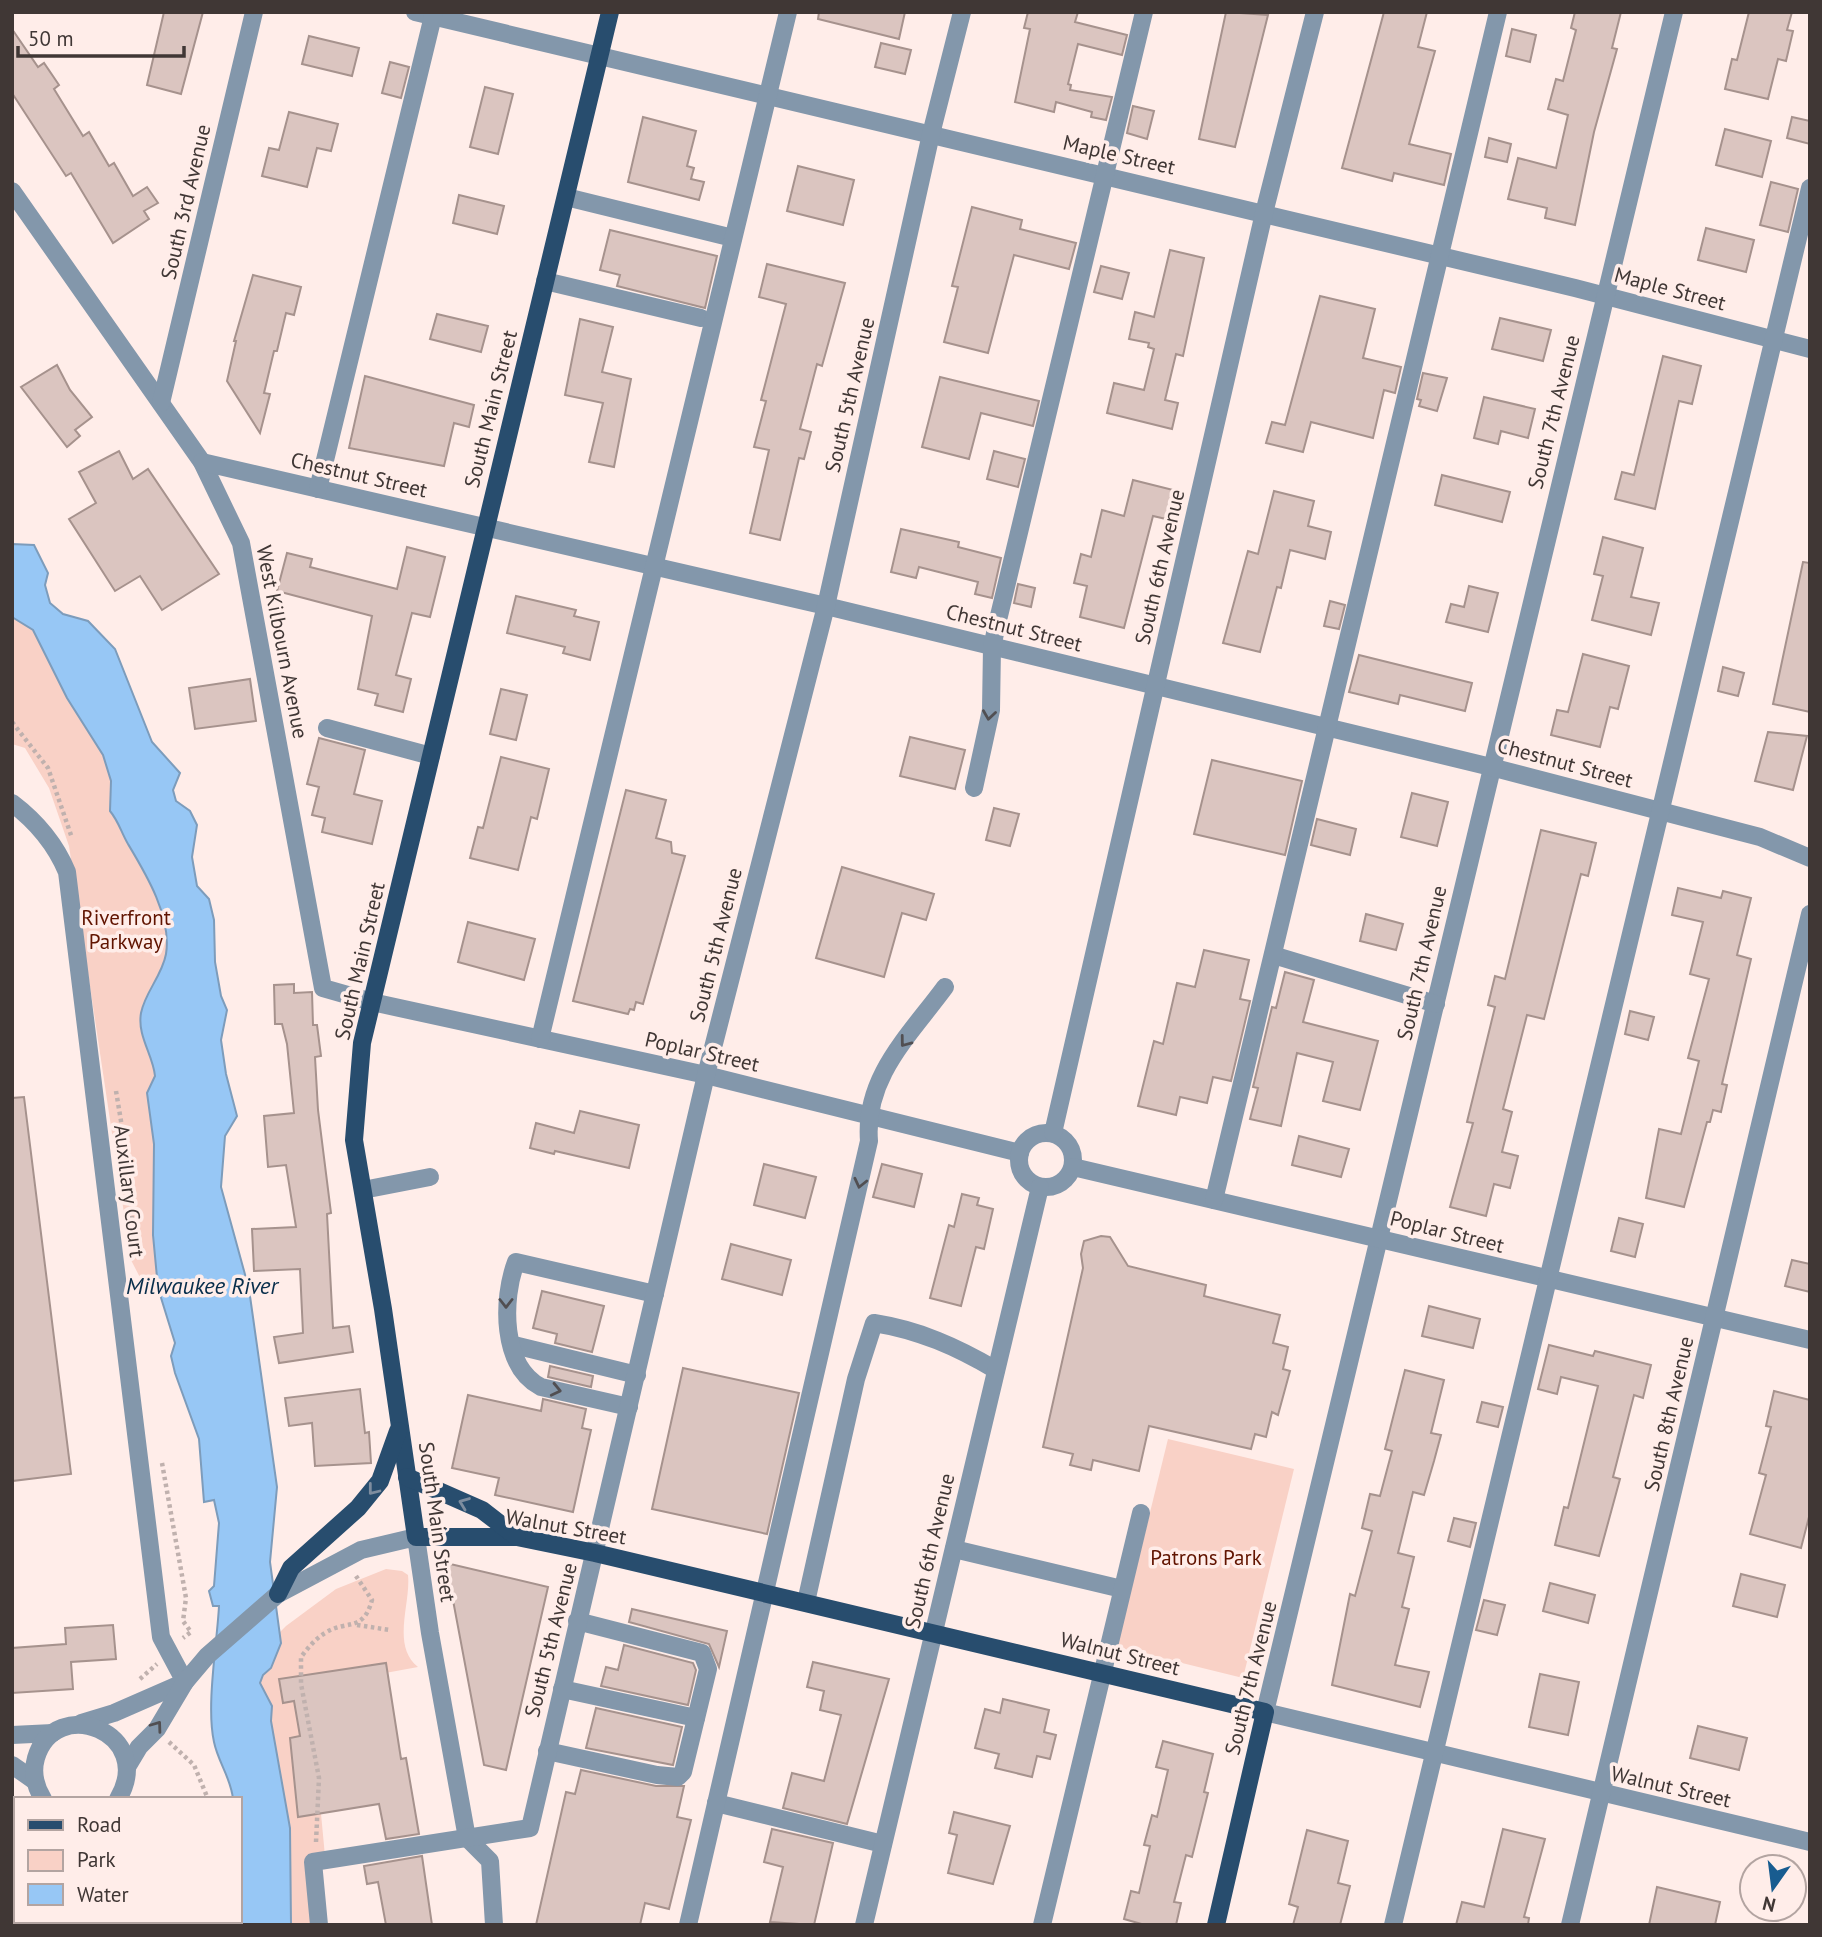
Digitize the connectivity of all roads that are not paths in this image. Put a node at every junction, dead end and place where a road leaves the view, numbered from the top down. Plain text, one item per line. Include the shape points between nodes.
1 (254, 12) edge
2 (610, 12) edge
3 (788, 12) edge
4 (962, 12) edge
5 (1144, 12) edge
6 (1315, 12) edge
7 (1498, 12) edge
8 (1674, 12) edge
9 (427, 14) edge
10 (600, 55) junction
11 (768, 95) junction
12 (932, 134) junction
13 (1106, 176) junction
14 (1810, 188) edge
15 (12, 191) edge
16 (566, 197) junction
17 (1264, 213) junction
18 (733, 238) junction
19 (1438, 255) junction
20 (545, 281) junction
21 (1606, 296) junction
22 (701, 318) dead end
23 (1773, 339) junction
24 (1810, 349) edge
25 (162, 403) junction
26 (202, 462) junction
27 (318, 489) junction
28 (486, 528) junction
29 (654, 566) junction
30 (826, 606) junction
31 (992, 647) junction
32 (1156, 686) junction
33 (327, 728) dead end
34 (1328, 728) junction
35 (431, 756) junction
36 (1491, 767) junction
37 (974, 788) dead end
38 (12, 803) edge
39 (1660, 811) junction
40 (1810, 858) edge
41 (1810, 914) edge
42 (1273, 955) junction
43 (945, 987) dead end
44 (372, 1002) junction
45 (1436, 1004) junction
46 (540, 1039) junction
47 (706, 1075) junction
48 (867, 1116) junction
49 (1053, 1133) junction
50 (1020, 1153) junction
51 (1073, 1167) junction
52 (430, 1177) dead end
53 (1040, 1187) junction
54 (363, 1190) junction
55 (1214, 1200) junction
56 (1381, 1239) junction
57 (1548, 1280) junction
58 (655, 1294) junction
59 (1715, 1316) junction
60 (1810, 1340) edge
61 (513, 1345) junction
62 (996, 1370) junction
63 (637, 1375) junction
64 (629, 1407) junction
65 (400, 1427) junction
66 (407, 1477) junction
67 (1141, 1513) dead end
68 (416, 1536) junction
69 (517, 1537) junction
70 (954, 1549) junction
71 (595, 1553) junction
72 (1122, 1589) junction
73 (765, 1593) junction
74 (278, 1594) junction
75 (806, 1602) junction
76 (577, 1621) junction
77 (934, 1632) junction
78 (1101, 1673) junction
79 (184, 1682) junction
80 (562, 1689) junction
81 (1265, 1713) junction
82 (696, 1718) junction
83 (78, 1724) junction
84 (53, 1733) junction
85 (12, 1735) edge
86 (547, 1751) junction
87 (1434, 1754) junction
88 (12, 1765) edge
89 (35, 1781) junction
90 (127, 1787) edge
91 (1602, 1794) junction
92 (42, 1797) edge
93 (716, 1803) junction
94 (467, 1838) junction
95 (1810, 1842) edge
96 (883, 1844) junction
97 (318, 1925) edge
98 (494, 1925) edge
99 (688, 1925) edge
100 (864, 1925) edge
101 (1042, 1925) edge
102 (1216, 1925) edge
103 (1394, 1925) edge
104 (1570, 1925) edge

1 - 25 street, South 3rd Avenue
2 - 10 main road, South Main Street
3 - 11 street
4 - 12 street, South 5th Avenue
5 - 13 street
6 - 17 street, South 6th Avenue
7 - 19 street
8 - 21 street, South 7th Avenue
9 - 10 street, Maple Street
9 - 27 street
10 - 11 street, Maple Street
10 - 16 main road, South Main Street
11 - 12 street, Maple Street
11 - 18 street
12 - 13 street, Maple Street
12 - 30 street, South 5th Avenue
13 - 17 street, Maple Street
13 - 31 street
14 - 23 street
15 - 25 street, West Kilbourn Avenue
16 - 18 street
16 - 20 main road, South Main Street
17 - 19 street, Maple Street
17 - 32 street, South 6th Avenue
18 - 29 street
19 - 21 street, Maple Street
19 - 34 street
20 - 22 street
20 - 28 main road, South Main Street
21 - 23 street, Maple Street
21 - 36 street, South 7th Avenue
23 - 24 street, Maple Street
23 - 39 street
25 - 26 street, West Kilbourn Avenue
26 - 27 street, Chestnut Street
26 - 44 street, West Kilbourn Avenue via 241,542 323,988
27 - 28 street, Chestnut Street
28 - 29 street, Chestnut Street
28 - 35 main road, South Main Street
29 - 30 street, Chestnut Street
29 - 46 street
30 - 31 street, Chestnut Street
30 - 47 street, South 5th Avenue
31 - 32 street, Chestnut Street
31 -> 37 street via 991,710
32 - 34 street, Chestnut Street
32 - 49 street, South 6th Avenue
33 - 35 street
34 - 36 street, Chestnut Street
34 - 42 street
35 - 44 main road, South Main Street
36 - 39 street, Chestnut Street
36 - 45 street, South 7th Avenue
38 - 79 street, Auxillary Court via 34,819 67,872 162,1637
39 - 40 street, Chestnut Street via 1760,837
39 - 57 street
41 - 59 street, South 8th Avenue
42 - 45 street
42 - 55 street
43 -> 48 street via 882,1072
44 - 46 street, Poplar Street
44 - 54 main road, South Main Street via 362,1043 354,1140
45 - 56 street, South 7th Avenue
46 - 47 street, Poplar Street
47 - 48 street, Poplar Street
47 - 58 street, South 5th Avenue
48 - 50 street, Poplar Street
48 -> 73 street via 869,1141
49 - 50 street via 1032,1136
49 - 51 street via 1070,1146
50 - 53 street via 1023,1174
51 - 53 street via 1061,1184
51 - 55 street, Poplar Street
52 - 54 street
53 - 62 street, South 6th Avenue
54 - 65 main road, South Main Street
55 - 56 street, Poplar Street
56 - 57 street, Poplar Street
56 - 81 street, South 7th Avenue
57 - 59 street, Poplar Street
57 - 87 street
58 -> 61 street via 516,1262 505,1308
58 - 63 street, South 5th Avenue
59 - 60 street, Poplar Street
59 - 91 street, South 8th Avenue
61 - 63 street
61 -> 64 street via 520,1369 541,1387
62 - 70 street, South 6th Avenue
62 - 75 street via 957,1346 874,1323 856,1379
63 - 64 street, South 5th Avenue
64 - 71 street, South 5th Avenue
65 - 66 main road, South Main Street
65 -> 74 main road via 380,1481 358,1508 291,1568
66 - 68 main road, South Main Street
69 -> 66 main road via 482,1510
67 - 72 street
68 - 69 main road, Walnut Street
68 - 74 street via 361,1550
68 - 94 street, South Main Street
69 - 71 main road, Walnut Street
70 - 72 street
70 - 77 street, South 6th Avenue
71 - 73 main road, Walnut Street
71 - 76 street, South 5th Avenue
72 - 78 street
73 - 75 main road, Walnut Street
73 - 93 street
74 - 79 street
75 - 77 main road, Walnut Street
76 - 80 street, South 5th Avenue
76 - 82 street via 702,1653 708,1669
77 - 78 main road, Walnut Street
77 - 96 street, South 6th Avenue
78 - 81 main road, Walnut Street
78 - 101 street
79 - 83 street
90 -> 79 street via 139,1747 157,1729
80 - 82 street
80 - 86 street, South 5th Avenue
81 - 87 street, Walnut Street
81 - 102 main road, South 7th Avenue
82 - 86 street via 678,1777
83 - 84 street
83 - 90 street via 92,1726 117,1741
84 - 85 street
84 - 89 street via 37,1754
86 - 94 street, South 5th Avenue via 530,1829
87 - 91 street, Walnut Street
87 - 103 street
88 - 89 street
89 - 92 street
91 - 95 street, Walnut Street
91 - 104 street, South 8th Avenue
93 - 96 street
93 - 99 street
94 - 97 street via 313,1862
94 - 98 street via 490,1861
96 - 100 street, South 6th Avenue

